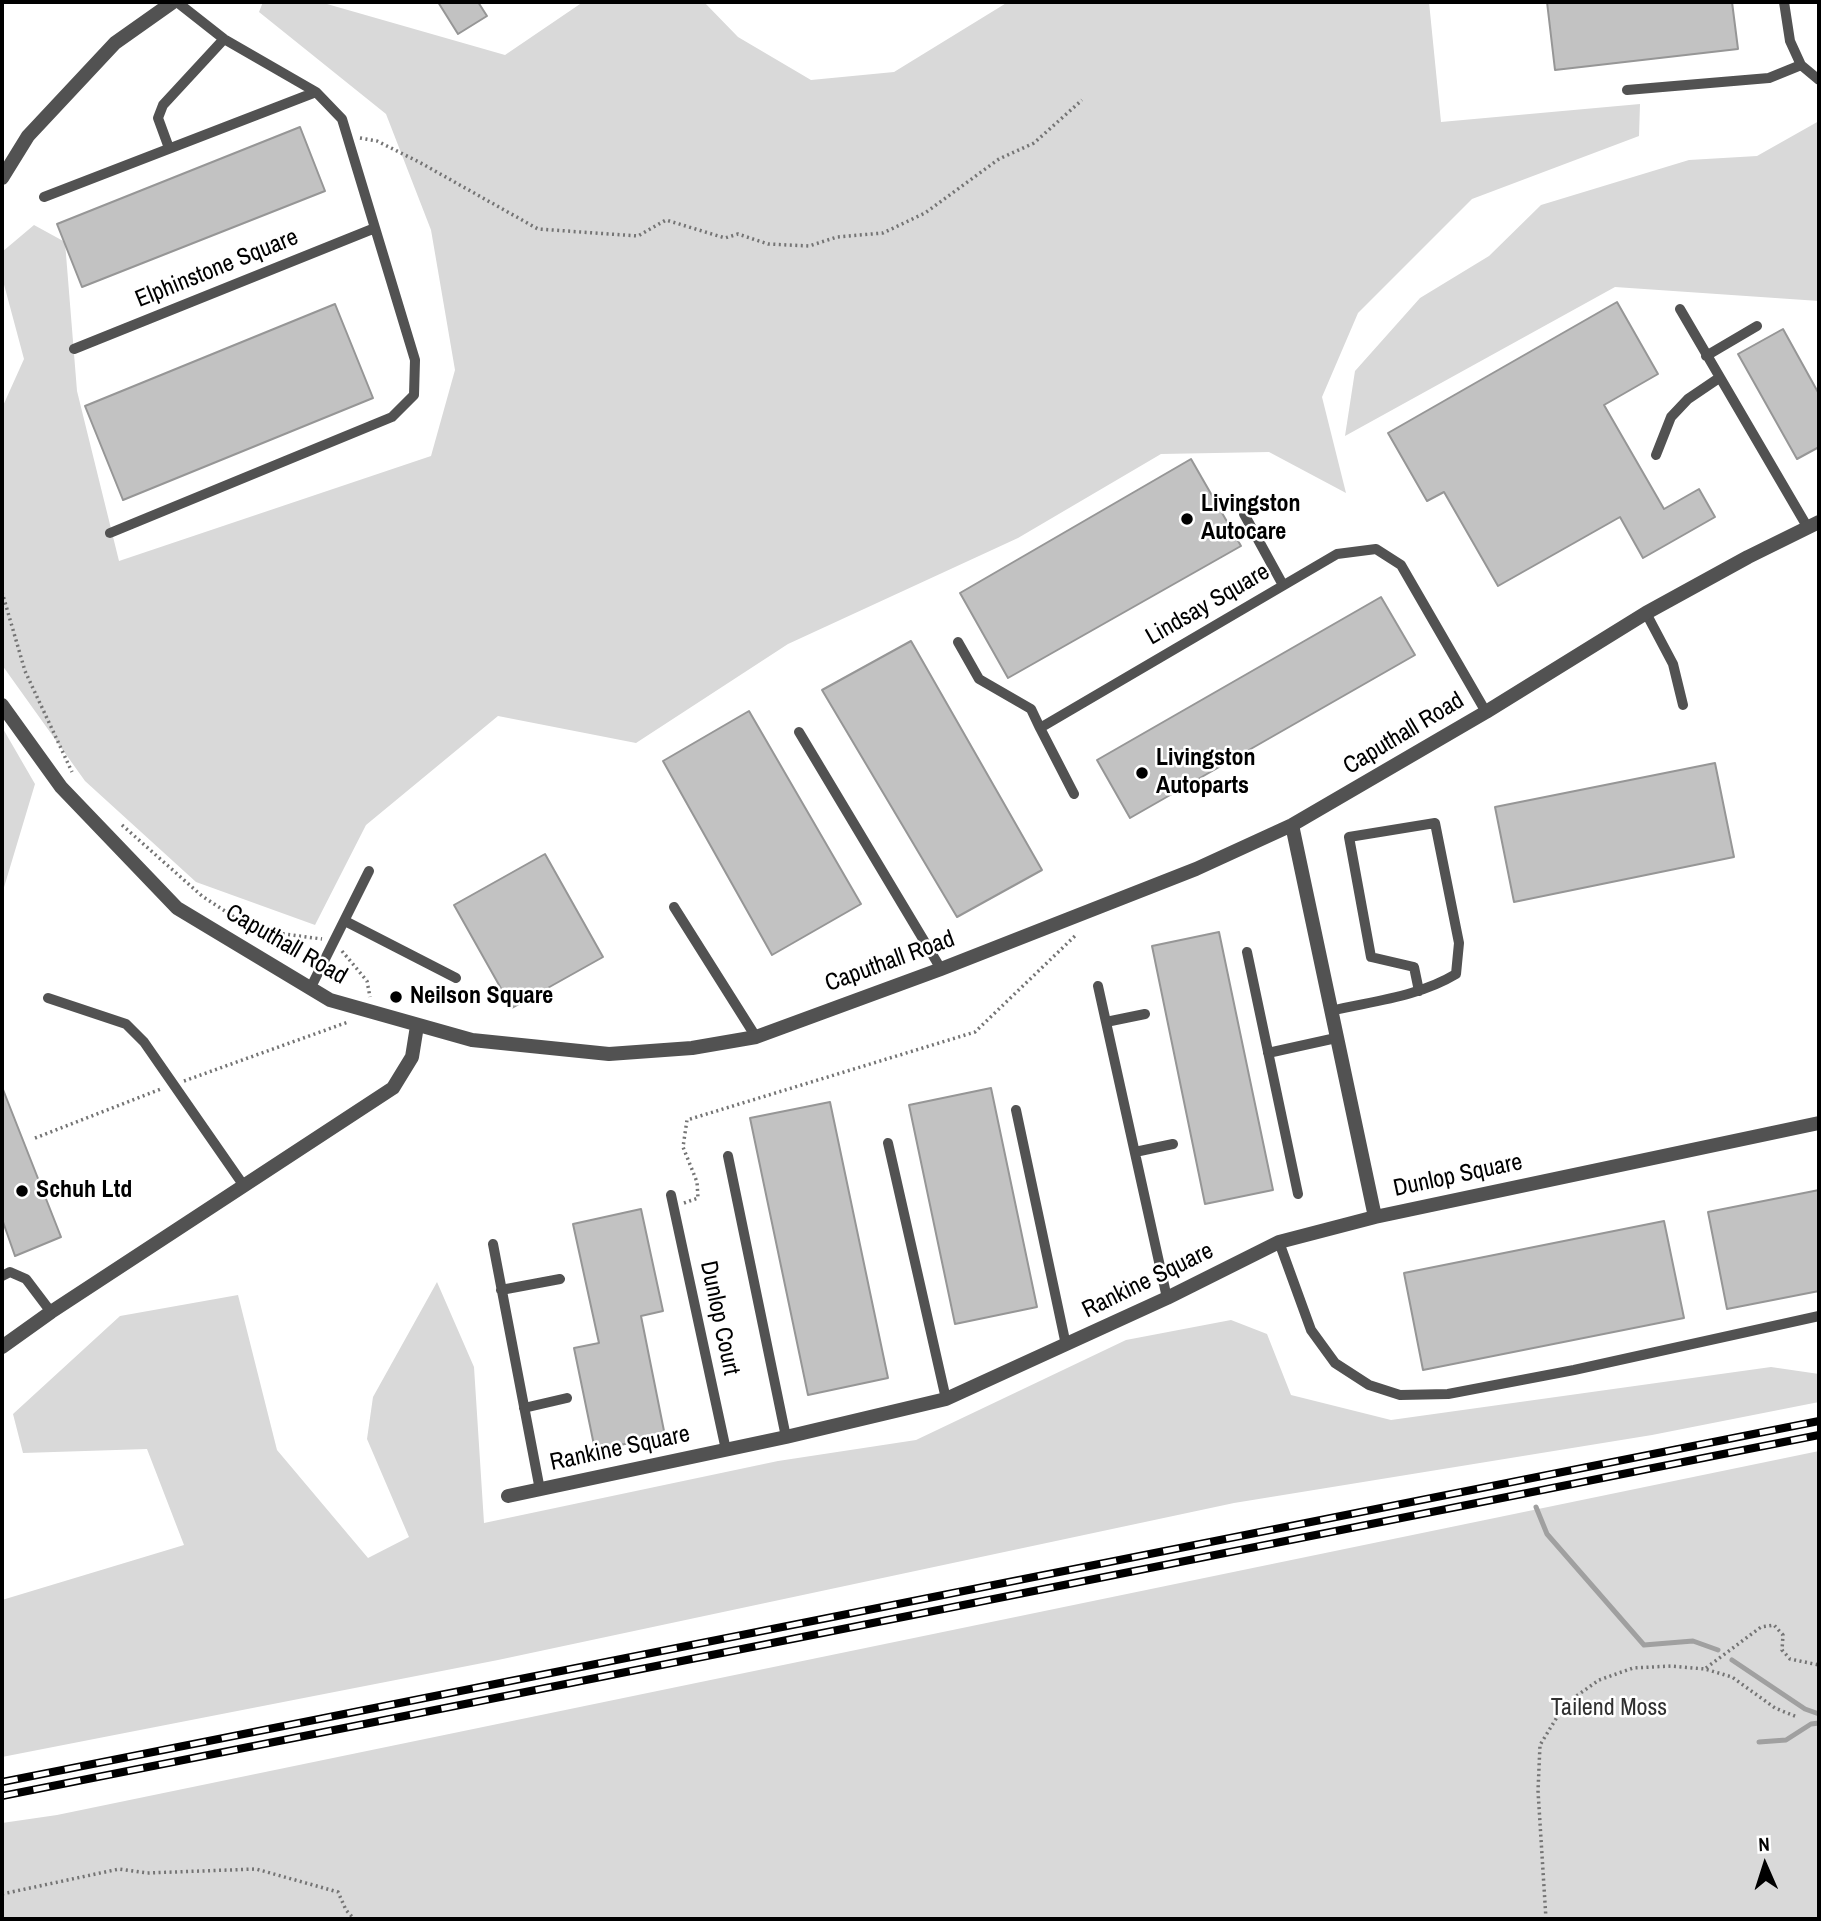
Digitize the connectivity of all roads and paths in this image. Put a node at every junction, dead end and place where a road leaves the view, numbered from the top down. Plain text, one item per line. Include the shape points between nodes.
1 (175, 2) edge
2 (1784, 2) edge
3 (225, 39) junction
4 (1801, 65) junction
5 (1819, 80) edge
6 (1627, 90) dead end
7 (316, 92) junction
8 (1082, 100) dead end
9 (347, 136) junction
10 (169, 148) junction
11 (2, 178) edge
12 (44, 197) dead end
13 (375, 228) junction
14 (1680, 309) dead end
15 (1757, 326) dead end
16 (74, 349) dead end
17 (1706, 356) junction
18 (1719, 378) junction
19 (1656, 456) dead end
20 (1244, 514) dead end
21 (1813, 525) edge
22 (110, 533) dead end
23 (1283, 585) junction
24 (2, 592) edge
25 (1646, 614) junction
26 (958, 642) dead end
27 (2, 705) edge
28 (1683, 705) dead end
29 (1486, 712) junction
30 (1040, 728) junction
31 (799, 732) dead end
32 (74, 775) dead end
33 (1074, 794) dead end
34 (120, 823) dead end
35 (1292, 825) junction
36 (369, 870) dead end
37 (674, 907) dead end
38 (345, 920) junction
39 (1078, 933) dead end
40 (335, 941) junction
41 (1247, 952) dead end
42 (941, 969) junction
43 (456, 978) dead end
44 (1098, 986) dead end
45 (311, 987) junction
46 (1419, 991) junction
47 (48, 998) dead end
48 (1330, 1011) junction
49 (373, 1013) junction
50 (1145, 1014) dead end
51 (1106, 1022) junction
52 (417, 1026) junction
53 (756, 1037) junction
54 (1336, 1038) junction
55 (1268, 1053) junction
56 (173, 1085) junction
57 (1016, 1110) dead end
58 (1819, 1123) edge
59 (34, 1138) dead end
60 (888, 1143) dead end
61 (1173, 1144) dead end
62 (1135, 1152) junction
63 (728, 1156) dead end
64 (244, 1186) junction
65 (1298, 1194) dead end
66 (671, 1195) dead end
67 (673, 1206) junction
68 (1375, 1217) junction
69 (1279, 1242) junction
70 (493, 1244) dead end
71 (2, 1276) edge
72 (560, 1279) dead end
73 (502, 1290) junction
74 (1167, 1298) junction
75 (51, 1312) junction
76 (1819, 1316) edge
77 (1066, 1345) junction
78 (2, 1347) edge
79 (567, 1398) dead end
80 (946, 1399) junction
81 (524, 1408) junction
82 (786, 1437) junction
83 (726, 1450) junction
84 (540, 1489) junction
85 (508, 1496) dead end
86 (1819, 1665) edge
87 (1705, 1668) junction
88 (1797, 1717) dead end
89 (2, 1894) edge
90 (354, 1919) edge
91 (1546, 1919) edge

1 - 3 lane
1 - 11 street via 116,43 28,136
2 - 4 lane via 1790,41
3 - 7 lane
3 - 10 lane via 163,105 158,118
4 - 5 lane
4 - 6 lane via 1769,78
7 - 9 lane via 342,119
7 - 10 lane
8 - 9 path via 1034,143 999,159 926,212 883,233 837,237 809,246 768,244 738,234 724,238 666,220 638,236 538,229 377,141
9 - 13 lane
10 - 12 lane
13 - 16 lane, Elphinstone Square
13 - 22 lane via 415,360 414,395 392,416
14 - 17 lane
15 - 17 lane
17 - 18 lane
18 - 19 lane via 1671,417
18 - 21 lane
20 - 23 lane
21 - 25 street, Caputhall Road
23 - 29 lane, Lindsay Square via 1337,554 1376,549 1401,565
23 - 30 lane, Lindsay Square
24 - 32 path via 25,671
25 - 28 lane via 1673,664
25 - 29 street, Caputhall Road
26 - 30 lane via 979,680 1031,709
27 - 45 street, Caputhall Road via 61,787 177,908
29 - 35 street, Caputhall Road
30 - 33 lane
31 - 42 lane
34 - 40 path via 202,896 254,930
35 - 42 street, Caputhall Road via 1196,869
35 - 48 street, Dunlop Square
36 - 38 lane
37 - 53 lane
38 - 40 lane
38 - 43 lane
39 - 67 path via 975,1032 687,1120 683,1147 697,1182 698,1198
40 - 45 lane
40 - 49 path via 367,981
41 - 55 lane
42 - 53 street, Caputhall Road
44 - 51 lane
45 - 49 street, Caputhall Road via 330,1000
46 - 46 lane via 1414,967 1371,957 1349,838 1435,822 1459,943 1455,974
46 - 48 lane
47 - 56 lane via 126,1024
48 - 54 street, Dunlop Square
49 - 52 street, Caputhall Road
49 - 56 path
50 - 51 lane
51 - 62 lane
52 - 53 street, Caputhall Road via 472,1040 609,1054 692,1048
52 - 64 street via 412,1057 393,1088
54 - 55 lane
54 - 68 street, Dunlop Square
55 - 65 lane
56 - 59 path
56 - 64 lane
57 - 77 lane
58 - 68 street, Dunlop Square
60 - 80 lane
61 - 62 lane
62 - 74 lane
63 - 82 lane
64 - 75 street
66 - 67 lane, Dunlop Court
67 - 83 lane, Dunlop Court
68 - 69 street, Rankine Square
69 - 74 street, Rankine Square
69 - 76 lane via 1311,1330 1335,1363 1369,1385 1400,1395 1448,1394
70 - 73 lane
71 - 75 lane via 10,1272 26,1279
72 - 73 lane
73 - 81 lane
74 - 77 street, Rankine Square
75 - 78 street
77 - 80 street, Rankine Square
79 - 81 lane
80 - 82 street, Rankine Square
81 - 84 lane
82 - 83 street, Rankine Square
83 - 84 street, Rankine Square
84 - 85 street, Rankine Square
86 - 87 path via 1790,1659 1782,1650 1783,1635 1774,1625 1761,1627
87 - 88 path via 1732,1676 1775,1708
87 - 91 path via 1633,1668 1599,1679 1566,1704 1540,1745 1538,1791
89 - 90 path via 118,1869 147,1873 256,1869 338,1892

